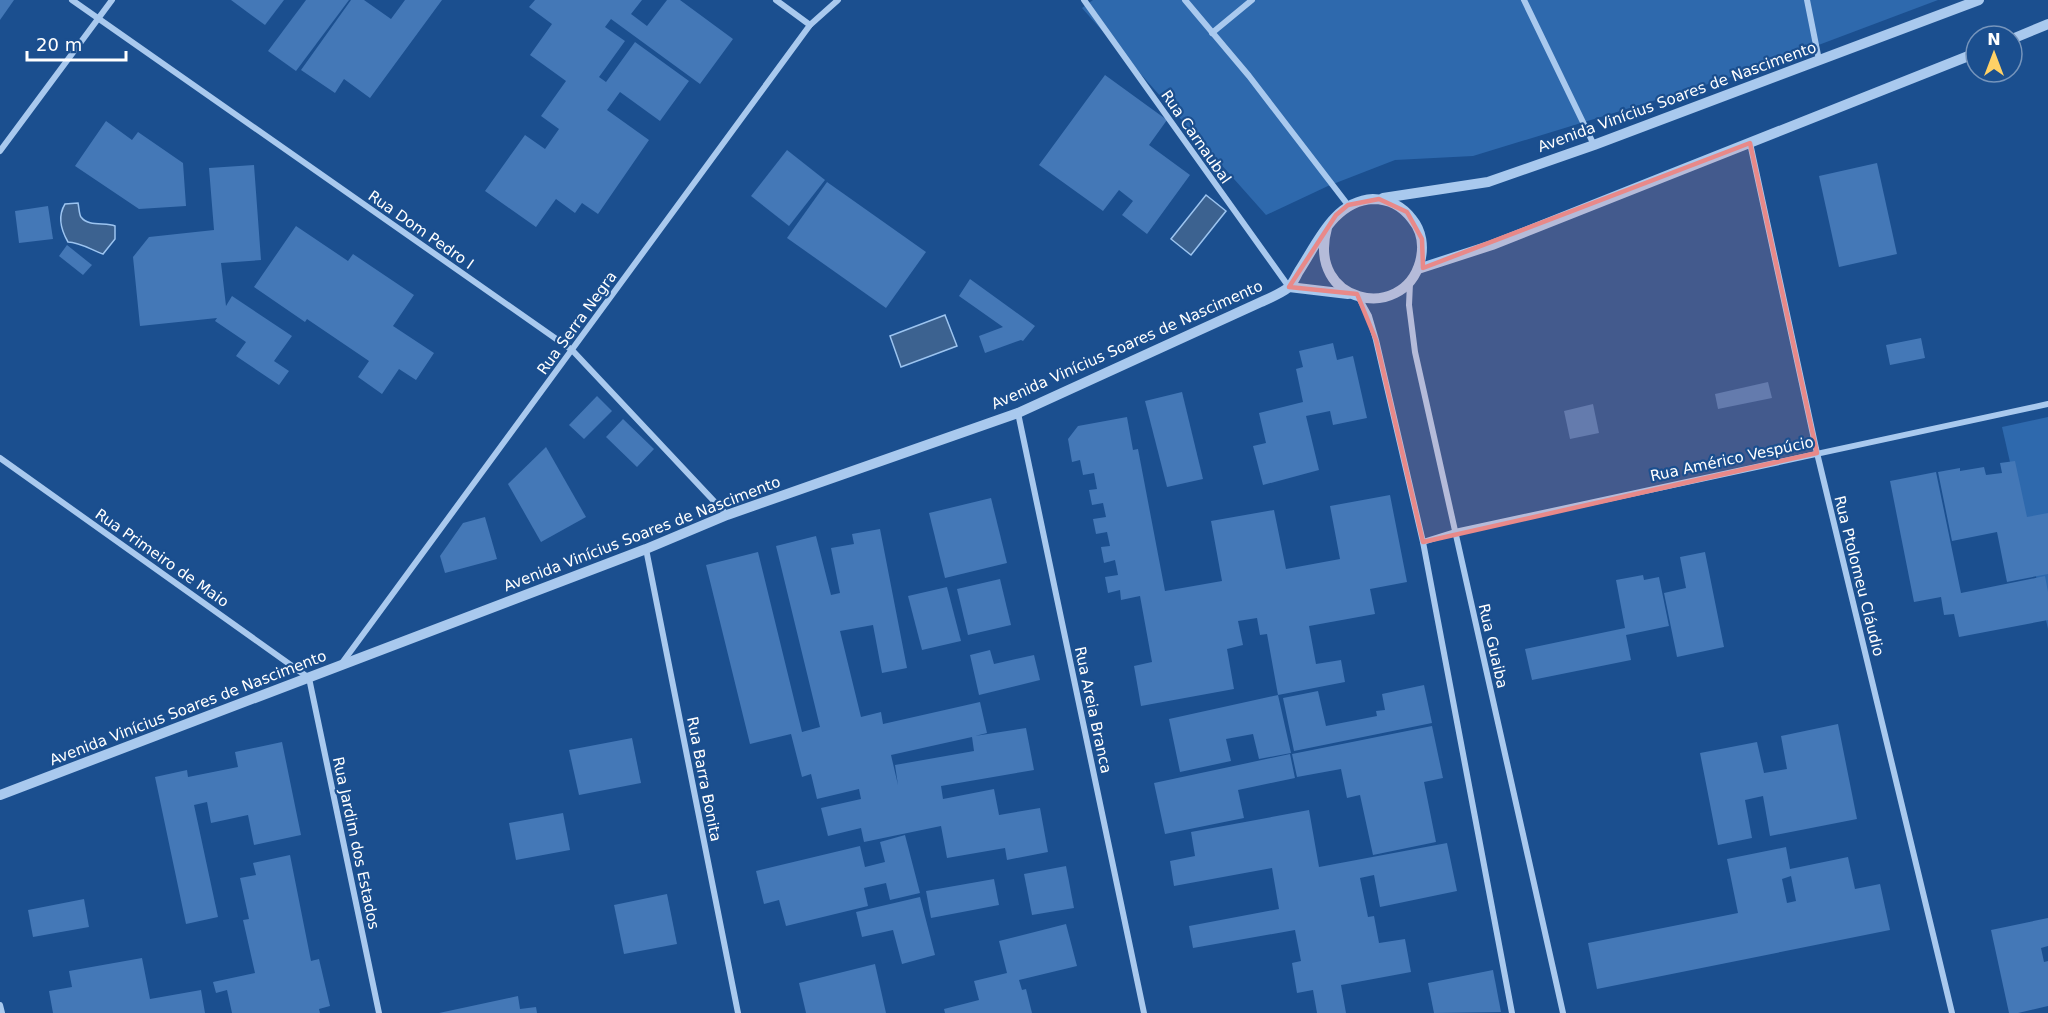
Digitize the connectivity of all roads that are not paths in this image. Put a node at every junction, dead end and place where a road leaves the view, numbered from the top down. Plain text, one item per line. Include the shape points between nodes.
1 (72, 0) edge
2 (112, 0) edge
3 (776, 0) edge
4 (838, 0) edge
5 (1084, 0) edge
6 (1185, 0) edge
7 (1252, 0) edge
8 (1524, 0) edge
9 (1807, 0) edge
10 (1978, 0) edge
11 (99, 19) junction
12 (2048, 24) edge
13 (810, 25) junction
14 (1212, 33) junction
15 (2024, 34) edge
16 (1964, 58) edge
17 (1819, 60) junction
18 (1750, 143) junction
19 (1594, 145) junction
20 (0, 151) edge
21 (1379, 199) junction
22 (1348, 205) junction
23 (1327, 228) junction
24 (1418, 269) junction
25 (1410, 282) junction
26 (1289, 287) junction
27 (1355, 295) junction
28 (572, 350) junction
29 (2048, 404) edge
30 (1018, 413) junction
31 (1818, 453) junction
32 (0, 458) edge
33 (727, 515) junction
34 (1455, 532) junction
35 (1423, 542) junction
36 (646, 549) junction
37 (340, 666) junction
38 (309, 678) junction
39 (0, 795) edge
40 (0, 1005) edge
41 (2, 1013) edge
42 (380, 1013) edge
43 (738, 1013) edge
44 (1144, 1013) edge
45 (1512, 1013) edge
46 (1563, 1013) edge
47 (1952, 1013) edge

1 - 11 street, Rua Dom Pedro I
2 - 11 street
3 - 13 street
4 - 13 street, Rua Serra Negra
5 - 26 street, Rua Carnaubal
6 - 14 street
7 - 14 street
8 - 19 street
9 - 17 street
10 - 17 street, Avenida Vinícius Soares de Nascimento
11 - 20 street
11 - 28 street, Rua Dom Pedro I
12 - 15 street
13 - 28 street, Rua Serra Negra
14 - 22 street
16 - 18 street
17 - 19 street, Avenida Vinícius Soares de Nascimento
18 - 24 street via 1492,245
18 - 31 street, Rua Ptolomeu Cláudio
19 - 21 street, Avenida Vinícius Soares de Nascimento via 1488,182
21 - 22 street, Avenida Vinícius Soares de Nascimento
21 - 24 street via 1407,212 1417,224 1422,239
22 - 23 street, Avenida Vinícius Soares de Nascimento
23 - 26 street, Avenida Vinícius Soares de Nascimento
23 - 27 street via 1323,258 1329,273
24 - 25 street
25 - 27 street via 1383,298
25 - 34 street, Rua Guaiba via 1415,352
26 - 27 street
26 - 30 street, Avenida Vinícius Soares de Nascimento
27 - 35 street via 1369,316 1376,340
28 - 33 street, Rua Dom Pedro I
28 - 37 street, Rua Serra Negra
29 - 31 street, Rua Américo Vespúcio
30 - 33 street, Avenida Vinícius Soares de Nascimento
30 - 44 street, Rua Areia Branca
31 - 34 street, Rua Américo Vespúcio
31 - 47 street, Rua Ptolomeu Cláudio
32 - 38 street, Rua Primeiro de Maio
33 - 36 street, Avenida Vinícius Soares de Nascimento
34 - 35 street, Rua Américo Vespúcio
34 - 46 street, Rua Guaiba
35 - 45 street
36 - 37 street, Avenida Vinícius Soares de Nascimento
36 - 43 street, Rua Barra Bonita
37 - 38 street, Avenida Vinícius Soares de Nascimento
38 - 39 street, Avenida Vinícius Soares de Nascimento
38 - 42 street, Rua Jardim dos Estados
40 - 41 street

